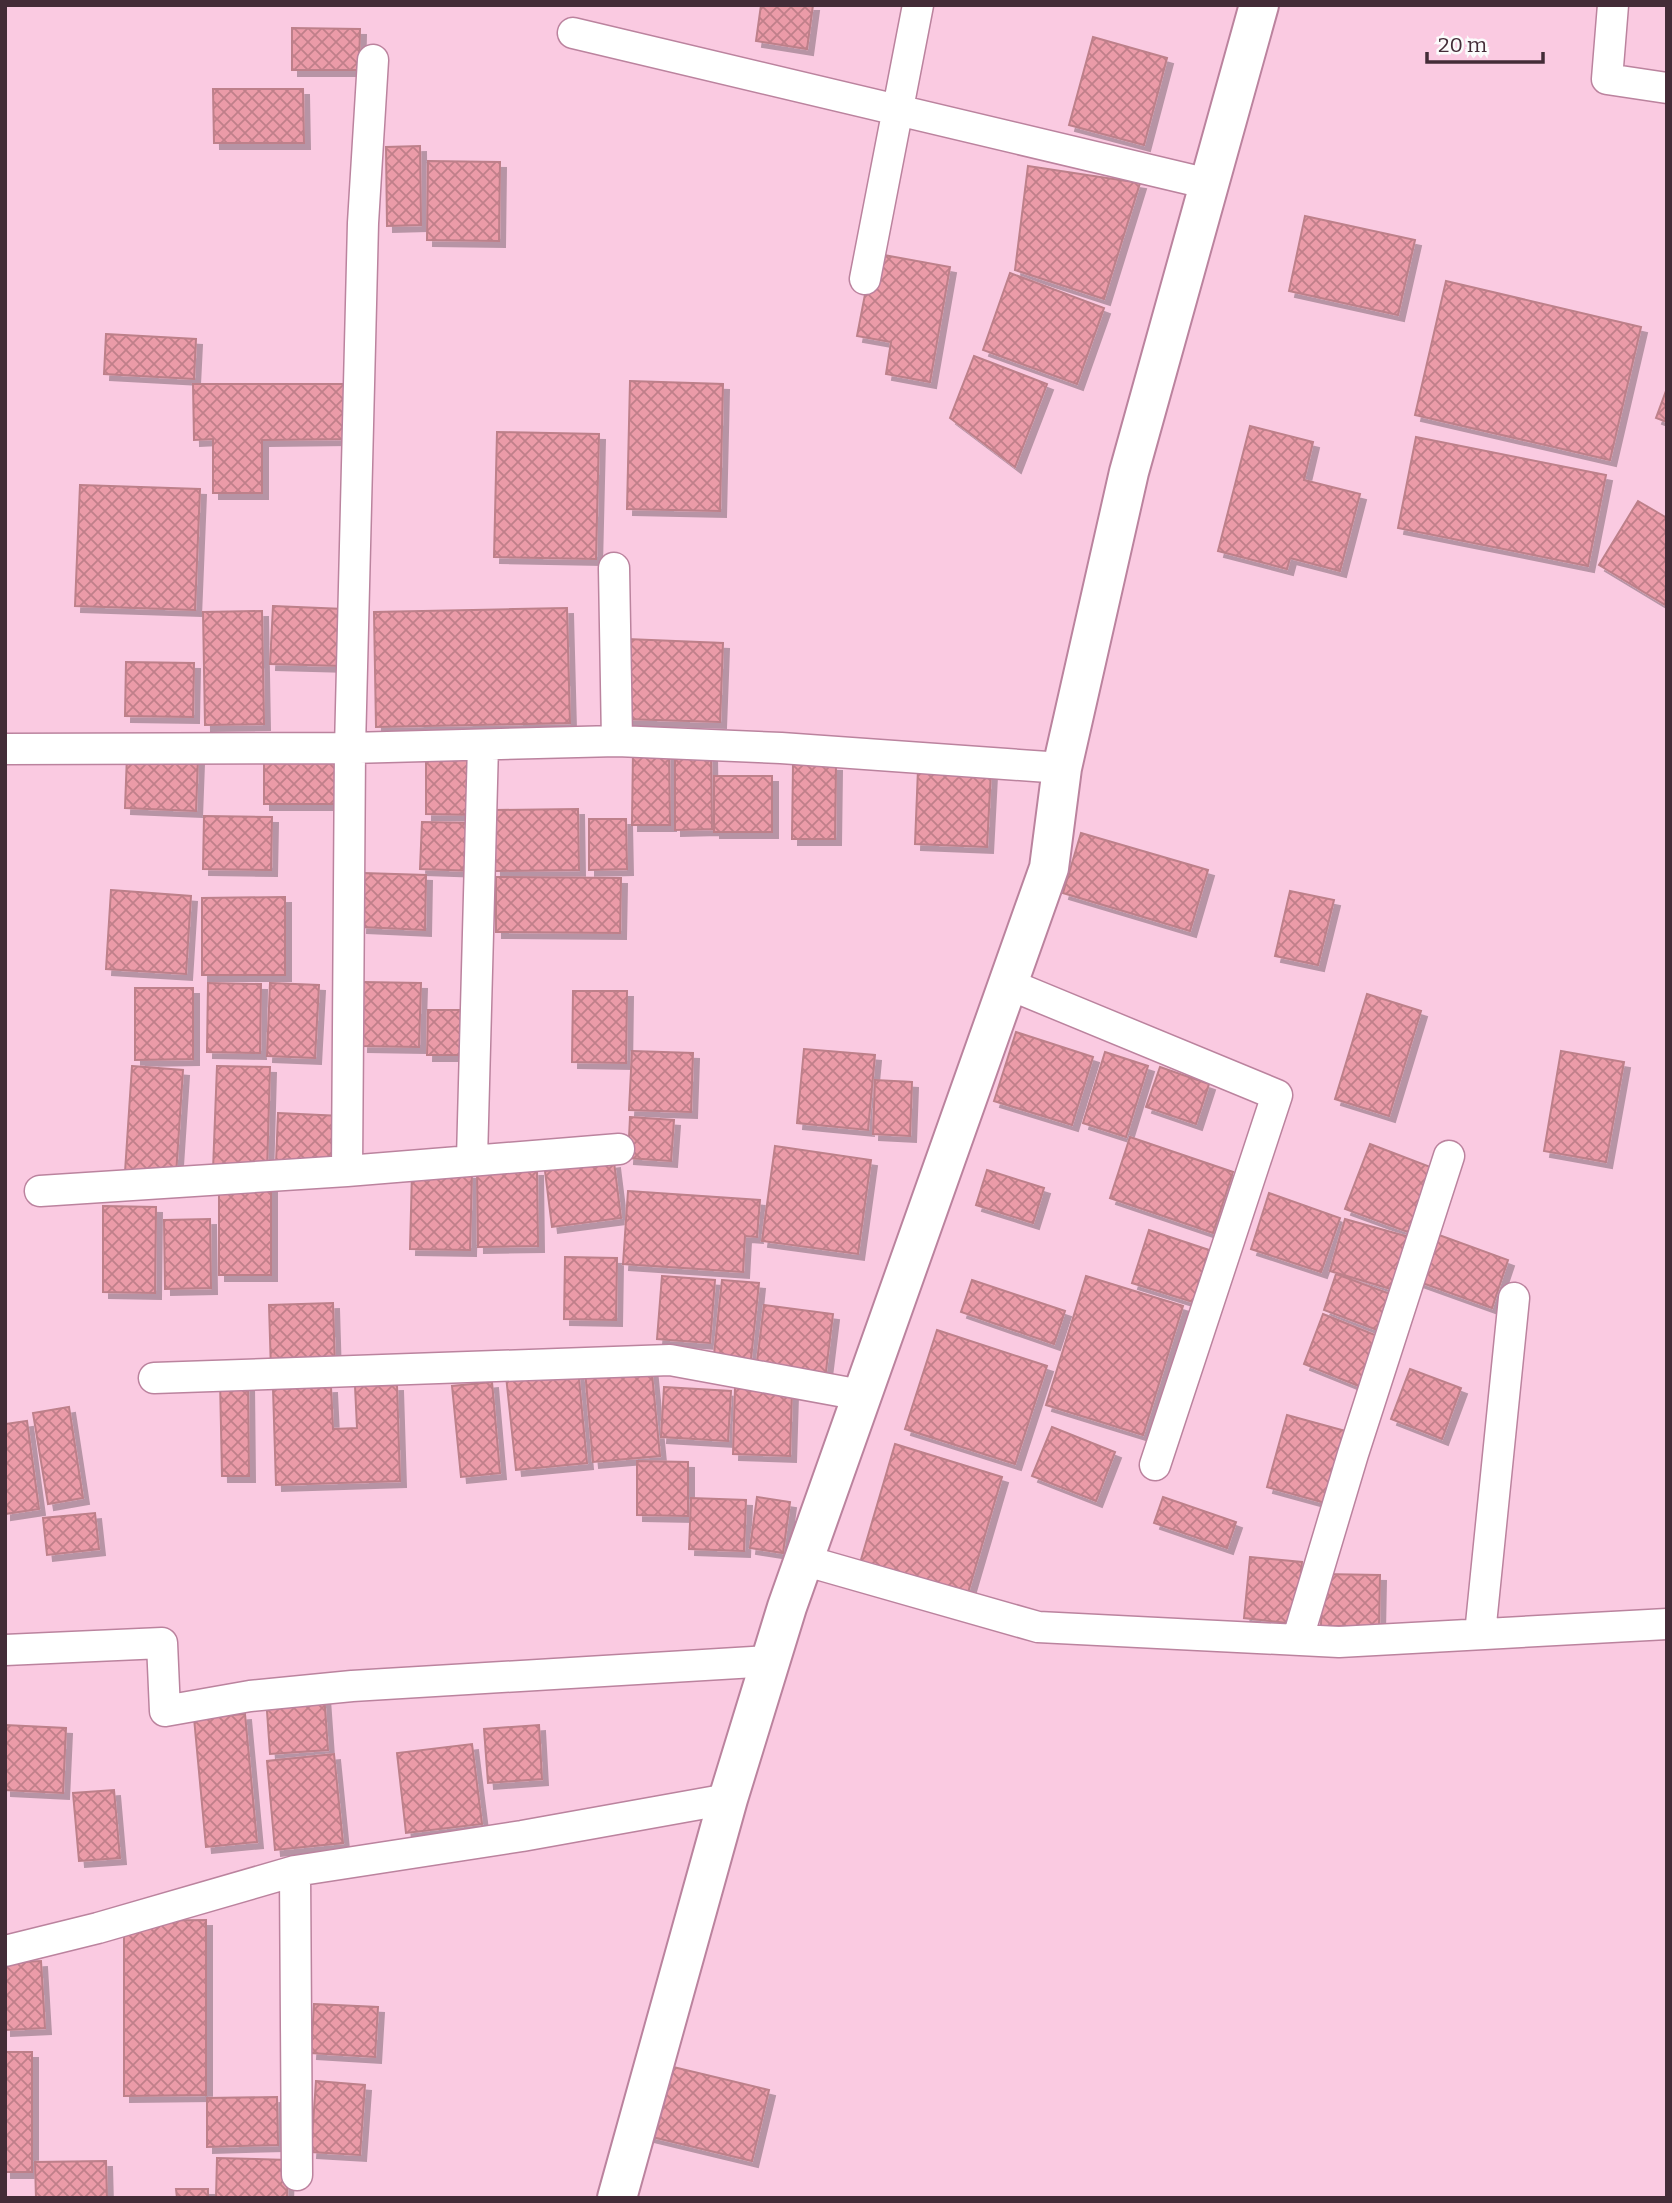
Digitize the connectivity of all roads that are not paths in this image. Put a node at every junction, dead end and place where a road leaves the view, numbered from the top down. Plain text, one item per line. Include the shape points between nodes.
1 (918, 5) edge
2 (1259, 5) edge
3 (1613, 5) edge
4 (573, 33) dead end
5 (373, 60) dead end
6 (1667, 88) edge
7 (898, 110) junction
8 (1209, 184) junction
9 (866, 279) dead end
10 (614, 568) dead end
11 (617, 741) junction
12 (483, 745) junction
13 (350, 748) junction
14 (5, 749) edge
15 (1062, 768) junction
16 (1008, 984) junction
17 (619, 1149) dead end
18 (1449, 1156) dead end
19 (472, 1159) junction
20 (347, 1171) junction
21 (40, 1191) dead end
22 (1514, 1298) dead end
23 (153, 1378) dead end
24 (861, 1395) junction
25 (1155, 1465) dead end
26 (803, 1560) junction
27 (1667, 1624) edge
28 (1480, 1634) junction
29 (1298, 1638) junction
30 (5, 1650) edge
31 (770, 1661) junction
32 (727, 1799) junction
33 (295, 1871) junction
34 (5, 1951) edge
35 (297, 2175) dead end
36 (617, 2198) edge

1 - 7 street
2 - 8 main road
3 - 6 street via 1606,79
4 - 7 street
5 - 13 street via 363,223
7 - 8 street
7 - 9 street
8 - 15 main road via 1129,472
10 - 11 street
11 - 12 street
11 - 15 street via 781,747
12 - 13 street
12 - 19 street
13 - 14 street
13 - 20 street
15 - 16 main road via 1049,868
16 - 24 main road
16 - 25 street via 1277,1095
17 - 19 street
18 - 29 street
19 - 20 street
20 - 21 street
22 - 28 street
23 - 24 street via 670,1360
24 - 26 main road
26 - 29 street via 1038,1627
26 - 31 main road
27 - 28 street
28 - 29 street via 1339,1642
30 - 31 street via 162,1643 165,1711 352,1685
31 - 32 main road
32 - 33 street
32 - 36 main road
33 - 34 street
33 - 35 street

